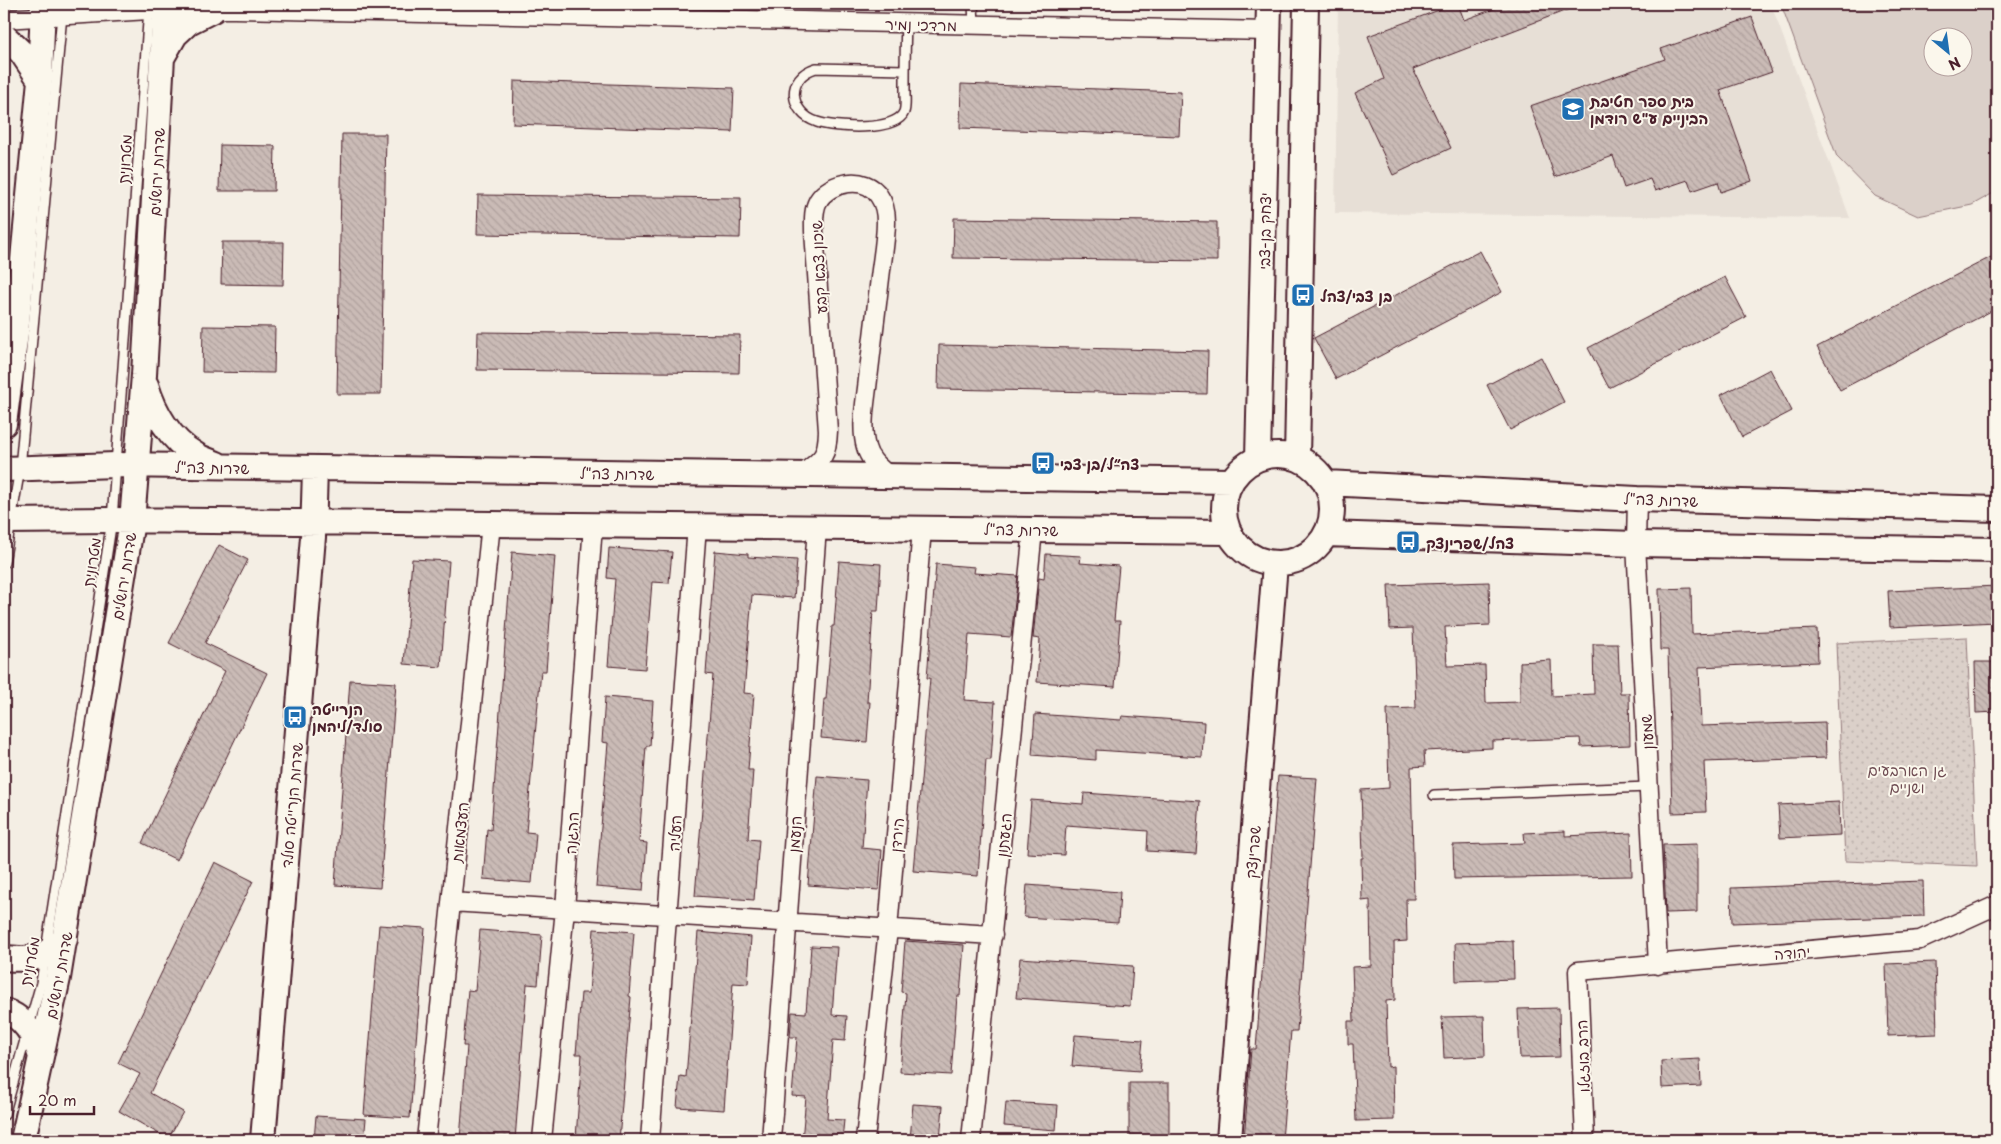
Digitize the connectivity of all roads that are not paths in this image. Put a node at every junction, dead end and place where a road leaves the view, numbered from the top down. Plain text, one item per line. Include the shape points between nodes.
1 (973, 4) edge
2 (1269, 4) edge
3 (1306, 4) edge
4 (157, 7) edge
5 (226, 8) edge
6 (53, 10) edge
7 (490, 10) edge
8 (4, 19) edge
9 (906, 24) junction
10 (974, 25) junction
11 (1268, 30) junction
12 (4, 36) edge
13 (162, 58) junction
14 (905, 70) junction
15 (40, 80) junction
16 (16, 333) junction
17 (4, 356) edge
18 (144, 375) junction
19 (4, 424) edge
20 (1258, 458) junction
21 (1297, 458) junction
22 (126, 465) junction
23 (224, 467) junction
24 (12, 468) edge
25 (315, 469) junction
26 (801, 475) junction
27 (889, 476) junction
28 (1231, 481) junction
29 (1326, 483) junction
30 (1636, 498) junction
31 (1997, 509) edge
32 (122, 520) junction
33 (7, 521) edge
34 (314, 523) junction
35 (491, 524) junction
36 (593, 525) junction
37 (697, 526) junction
38 (817, 528) junction
39 (922, 528) junction
40 (1033, 530) junction
41 (1228, 532) junction
42 (1326, 534) junction
43 (1636, 544) junction
44 (1997, 550) edge
45 (4, 563) edge
46 (1275, 564) junction
47 (1648, 787) junction
48 (1434, 795) dead end
49 (451, 902) junction
50 (1997, 904) edge
51 (565, 909) junction
52 (667, 915) junction
53 (787, 922) junction
54 (888, 928) junction
55 (993, 935) junction
56 (65, 939) junction
57 (46, 954) junction
58 (4, 958) edge
59 (1658, 965) junction
60 (1578, 971) joint
61 (4, 1011) edge
62 (27, 1026) junction
63 (42, 1057) junction
64 (4, 1116) edge
65 (23, 1140) edge
66 (264, 1140) edge
67 (426, 1140) edge
68 (542, 1140) edge
69 (650, 1140) edge
70 (771, 1140) edge
71 (865, 1140) edge
72 (971, 1140) edge
73 (1229, 1140) edge
74 (1585, 1140) edge

1 - 10 lane
2 - 11 street, יצחק בן-צבי
3 - 21 street
4 - 5 street, מרדכי נמיר
4 - 6 street, מרדכי נמיר
4 - 13 street, שדרות ירושלים
4 - 22 lane, מטרונית
5 - 7 street, מרדכי נמיר
5 - 13 street via 190,22 174,35
6 - 8 street, מרדכי נמיר
6 - 15 street
6 - 24 lane
7 - 9 street, מרדכי נמיר
9 - 10 street, מרדכי נמיר
9 - 14 lane
10 - 11 street, מרדכי נמיר
11 - 20 street, יצחק בן-צבי
12 - 15 street via 22,53
13 - 18 street, שדרות ירושלים
14 - 14 lane via 816,68 806,71 793,89 796,103 816,122 858,127 890,124 904,111
15 - 16 street
16 - 17 street
16 - 19 street
18 - 22 street, שדרות ירושלים
18 - 23 street via 151,400 167,428 195,454
20 - 21 street via 1284,455
20 - 28 street via 1238,471
21 - 29 street via 1318,472
22 - 23 street, שדרות צה"ל
22 - 24 street, שדרות צה"ל
22 - 32 street, שדרות ירושלים
23 - 25 street, שדרות צה"ל
24 - 33 lane
25 - 26 street, שדרות צה"ל
25 - 34 street, שדרות הנרייטה סולד
26 - 27 street, שדרות צה"ל
26 - 27 street, שיכון צבא קבע via 822,458 828,439 815,210 818,201 832,188 854,183 875,191 885,210 864,435 871,458
27 - 28 street, שדרות צה"ל
28 - 41 street via 1224,497 1223,515
29 - 30 street, שדרות צה"ל
29 - 42 street via 1332,500 1332,518
30 - 31 street, שדרות צה"ל
30 - 43 street, שמעון
32 - 33 street, שדרות צה"ל
32 - 34 street, שדרות צה"ל
32 - 56 street, שדרות ירושלים
32 - 57 lane, מטרונית
33 - 45 lane
34 - 35 street, שדרות צה"ל
34 - 66 street, שדרות הנרייטה סולד
35 - 36 street, שדרות צה"ל
35 - 49 street, העצמאות
36 - 37 street, שדרות צה"ל
36 - 51 street, ההגנה
37 - 38 street, שדרות צה"ל
37 - 52 street, העליה
38 - 39 street, שדרות צה"ל
38 - 53 street, הנעמן
39 - 40 street, שדרות צה"ל
39 - 54 street, הירדן
40 - 41 street, שדרות צה"ל
40 - 55 street, הגעתון
41 - 46 street via 1247,554
42 - 43 street
42 - 46 street via 1305,556
43 - 44 street
43 - 47 street, שמעון
46 - 73 street, שפרינצק
47 - 48 lane
47 - 59 street, שמעון
49 - 51 street
49 - 67 street, העצמאות
50 - 59 street, יהודה via 1920,940
51 - 52 street
51 - 68 street, ההגנה
52 - 53 street
52 - 69 street, העליה
53 - 54 street
53 - 70 street, הנעמן
54 - 55 street
54 - 71 street, הירדן
55 - 72 street, הגעתון
56 - 57 street
56 - 63 street, שדרות ירושלים
57 - 58 street via 28,960
57 - 62 lane, מטרונית via 41,983
59 - 60 street, יהודה
60 - 74 street, הרב בוזגלו
61 - 62 street
62 - 63 street
62 - 64 lane, מטרונית
63 - 65 street, שדרות ירושלים

